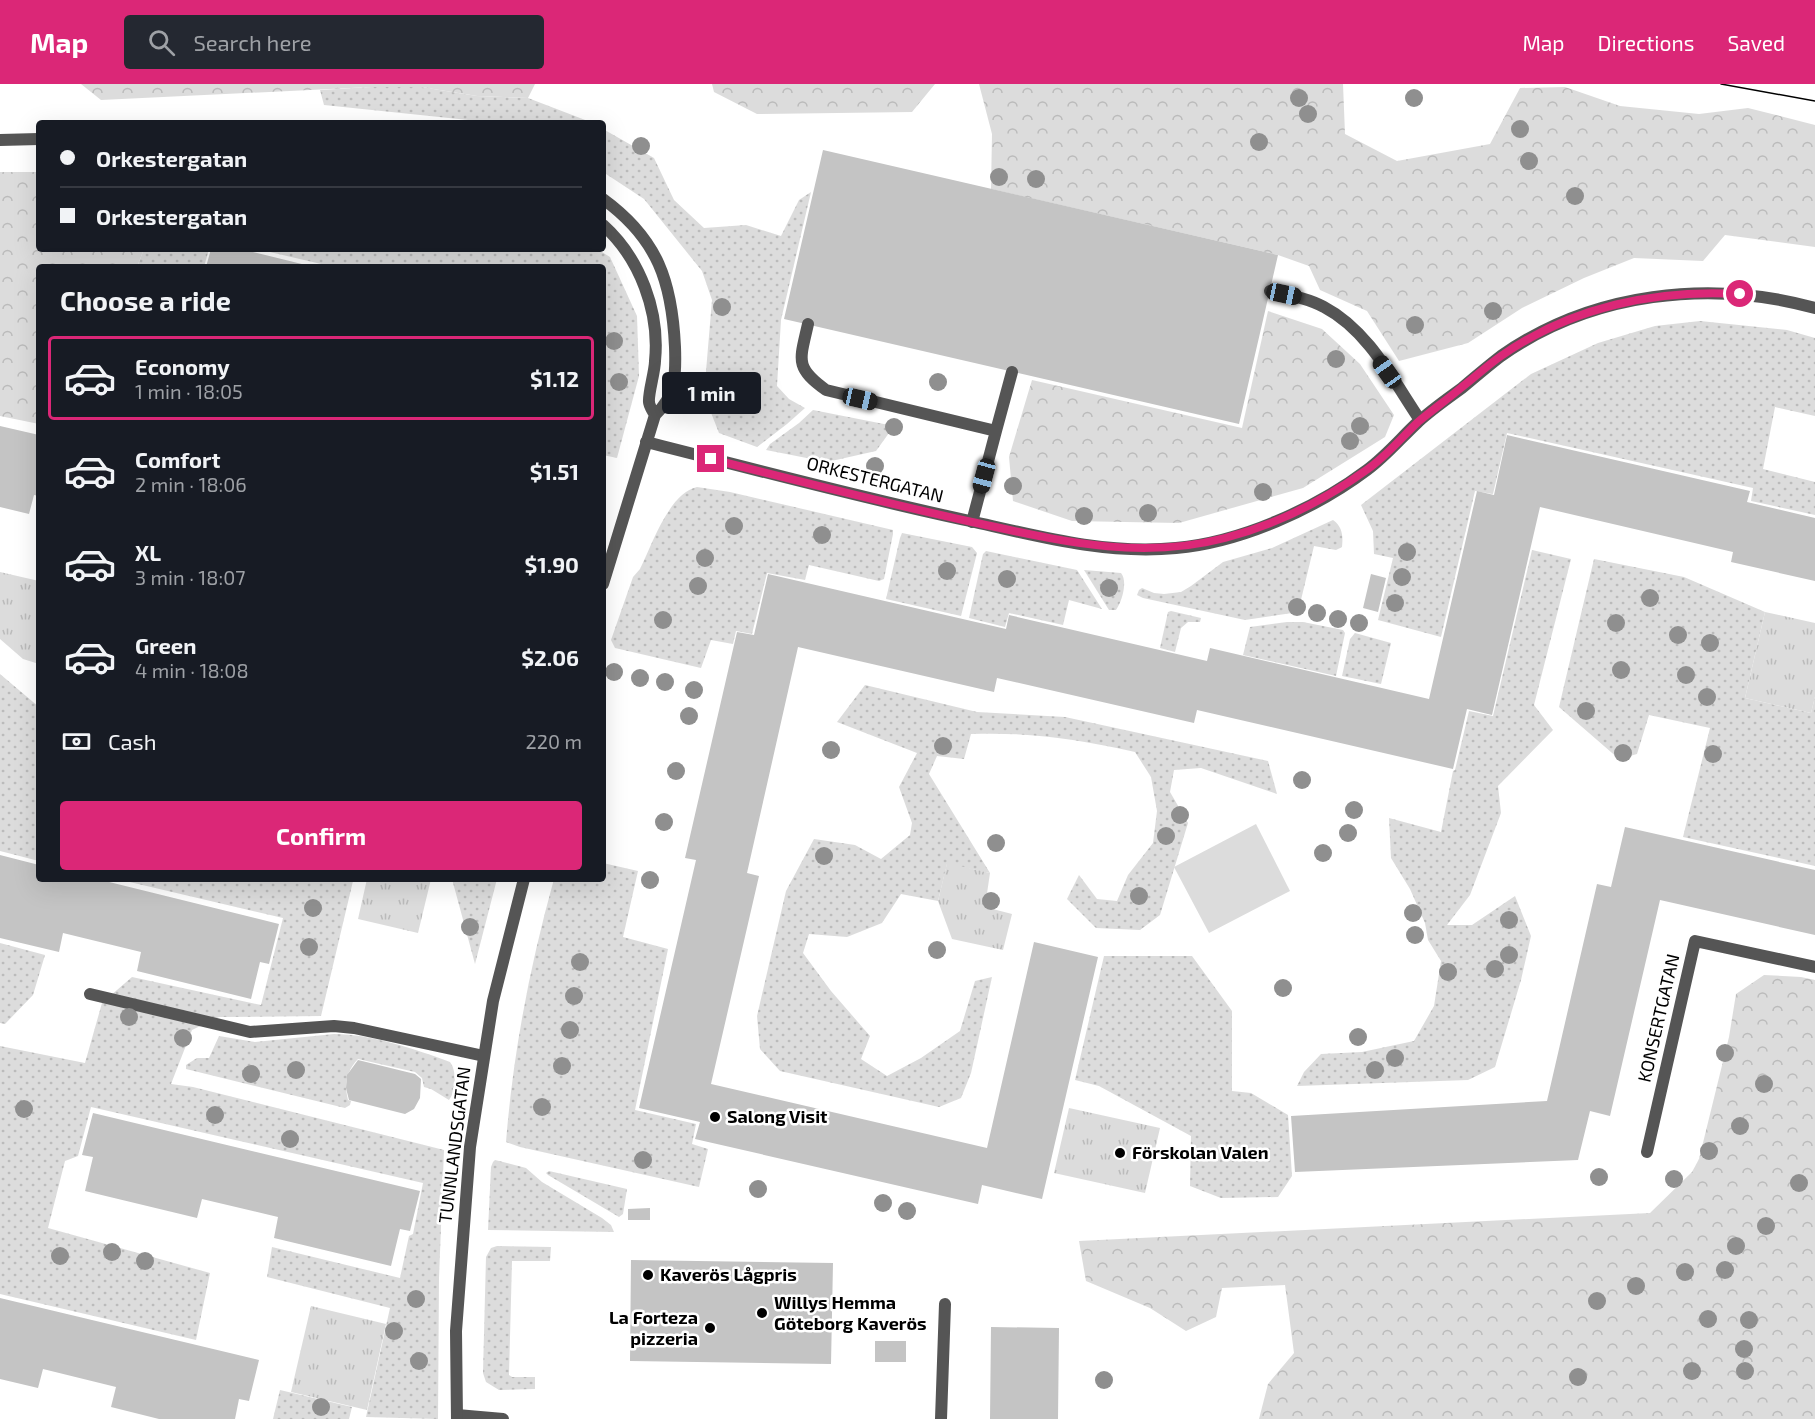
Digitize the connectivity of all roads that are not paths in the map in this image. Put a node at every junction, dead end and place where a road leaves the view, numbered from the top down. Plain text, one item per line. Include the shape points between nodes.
1 (36, 139) edge
2 (0, 140) edge
3 (606, 202) edge
4 (606, 228) edge
5 (1270, 291) dead end
6 (1815, 308) edge
7 (808, 324) dead end
8 (1012, 372) dead end
9 (655, 415) junction
10 (1420, 420) junction
11 (996, 431) junction
12 (646, 442) junction
13 (972, 522) junction
14 (606, 575) edge
15 (523, 882) edge
16 (1815, 967) edge
17 (90, 994) dead end
18 (484, 1056) junction
19 (1647, 1152) dead end
20 (945, 1305) dead end
21 (457, 1417) edge
22 (503, 1419) edge
23 (941, 1419) edge

1 - 2 street
3 - 9 street via 642,236 668,285 676,368 670,397
4 - 9 street via 620,242 641,279 654,314 656,349 649,402
5 - 10 street via 1322,306 1345,320 1365,340
6 - 10 street, ORKESTERGATAN via 1770,298 1708,293 1649,297 1605,307 1521,344
7 - 11 street via 801,356 804,370 826,390
8 - 11 street
9 - 12 street
10 - 13 street, ORKESTERGATAN via 1367,470 1324,497 1267,526 1223,539 1176,548 1120,548 1069,543
11 - 13 street
12 - 13 street, ORKESTERGATAN
12 - 14 street
15 - 18 street, TUNNLANDSGATAN via 493,1001
16 - 19 street, KONSERTGATAN via 1695,941
17 - 18 street via 250,1032 354,1028
18 - 21 street, TUNNLANDSGATAN via 470,1147 462,1240 456,1331
20 - 23 street
21 - 22 street

